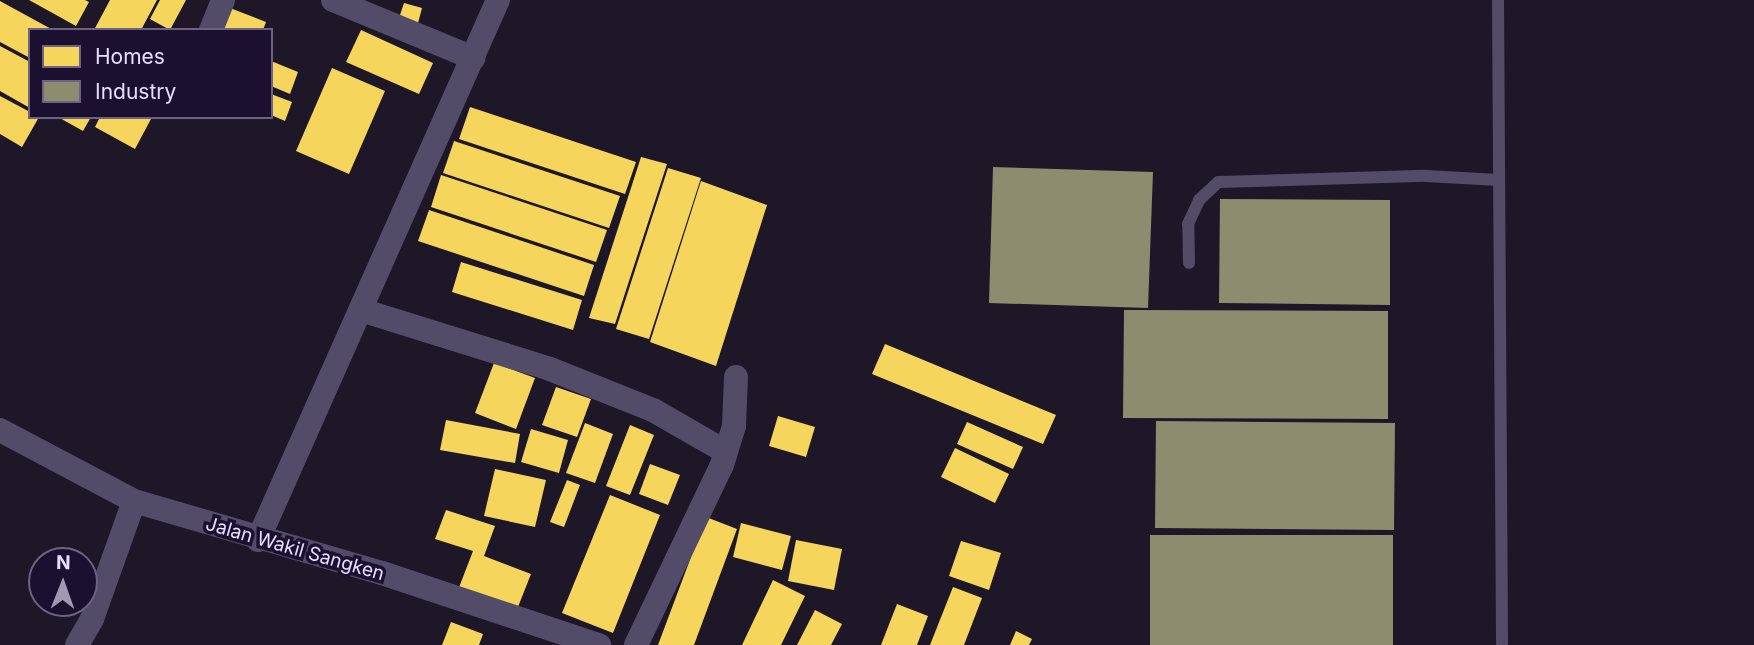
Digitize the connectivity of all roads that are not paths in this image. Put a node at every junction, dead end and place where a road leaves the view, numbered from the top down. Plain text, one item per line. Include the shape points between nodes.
1 (223, 0) edge
2 (333, 0) edge
3 (498, 0) edge
4 (1498, 0) edge
5 (212, 28) edge
6 (473, 58) junction
7 (1499, 180) junction
8 (1189, 263) dead end
9 (360, 310) junction
10 (736, 377) dead end
11 (0, 430) edge
12 (726, 453) junction
13 (134, 501) junction
14 (258, 540) junction
15 (1502, 643) dead end
16 (76, 645) edge
17 (599, 645) edge
18 (636, 645) edge

1 - 5 street
2 - 6 street
3 - 6 street
4 - 7 lane
6 - 9 street
7 - 8 lane via 1426,176 1218,182 1199,200 1188,224
7 - 15 lane
9 - 12 street via 550,369 653,410
9 - 14 street
10 - 12 street via 734,426
11 - 13 street, Jalan Wakil Sangken
12 - 18 street via 706,505
13 - 14 street, Jalan Wakil Sangken
13 - 16 street via 92,619
14 - 17 street, Jalan Wakil Sangken via 382,573

